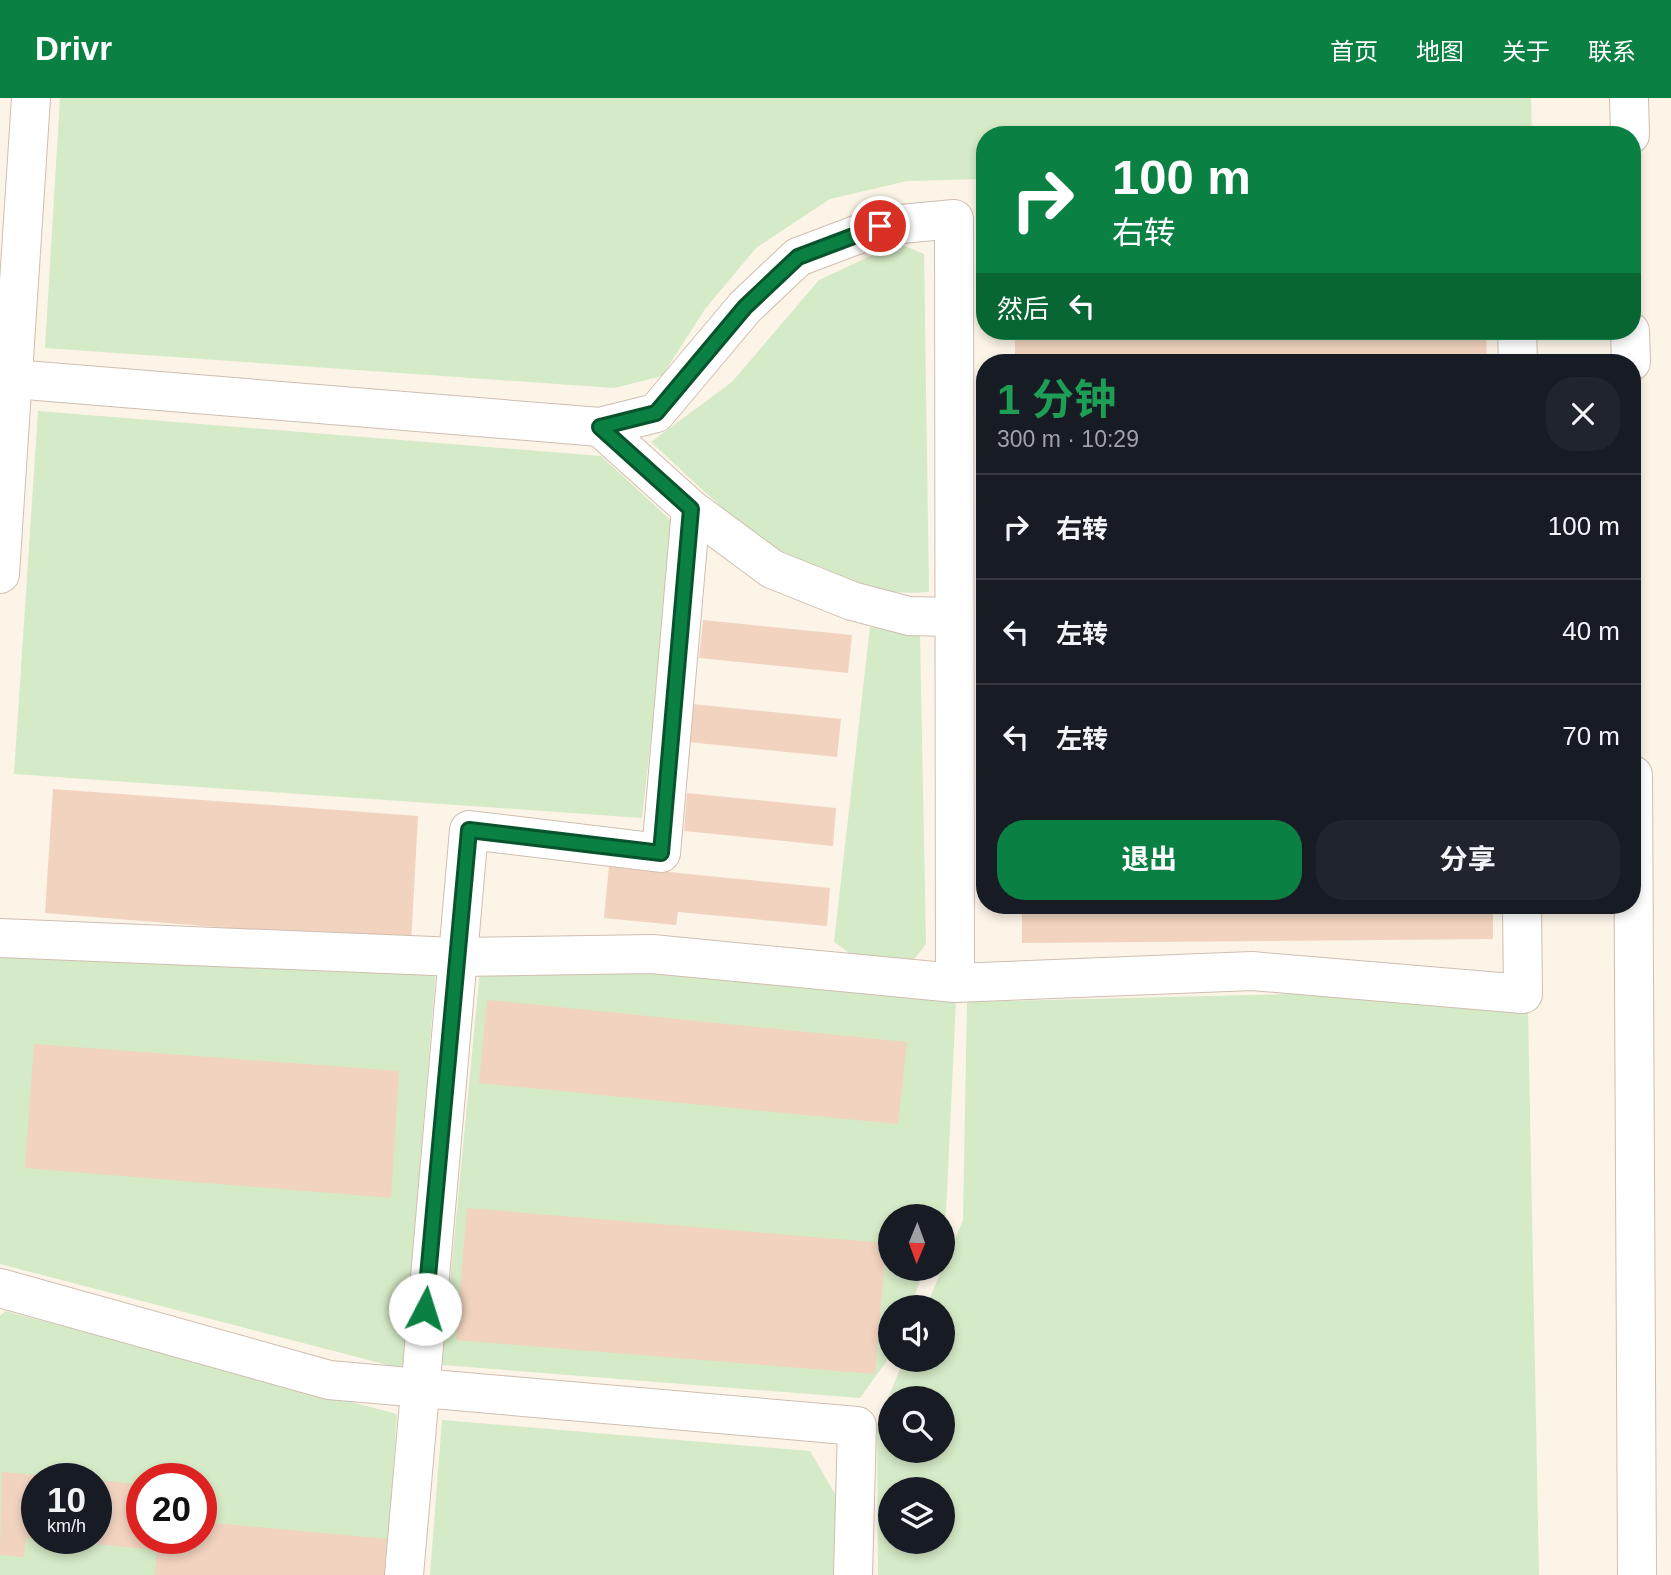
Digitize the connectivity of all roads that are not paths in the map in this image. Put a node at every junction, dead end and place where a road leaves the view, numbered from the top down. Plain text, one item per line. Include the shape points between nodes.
1 (31, 98) edge
2 (1629, 98) edge
3 (1629, 126) edge
4 (6, 378) edge
5 (600, 427) junction
6 (970, 497) edge
7 (691, 509) junction
8 (0, 574) edge
9 (954, 617) junction
10 (970, 759) edge
11 (1522, 914) edge
12 (1634, 914) edge
13 (0, 938) edge
14 (457, 957) junction
15 (955, 983) junction
16 (0, 1287) edge
17 (418, 1390) junction
18 (404, 1575) edge
19 (853, 1575) edge
20 (1637, 1575) edge

1 - 4 street
2 - 3 street
4 - 5 street
4 - 8 street
5 - 6 street via 656,413 745,307 798,257 880,226 954,219
5 - 7 street
6 - 9 street
7 - 9 street via 772,569 852,601 909,616
7 - 14 street via 661,853 469,830
9 - 10 street
10 - 15 street
11 - 15 street via 1523,994 1252,971
12 - 20 street
13 - 14 street
14 - 15 street via 652,954
14 - 17 street
16 - 17 street via 329,1381
17 - 18 street
17 - 19 street via 857,1426

